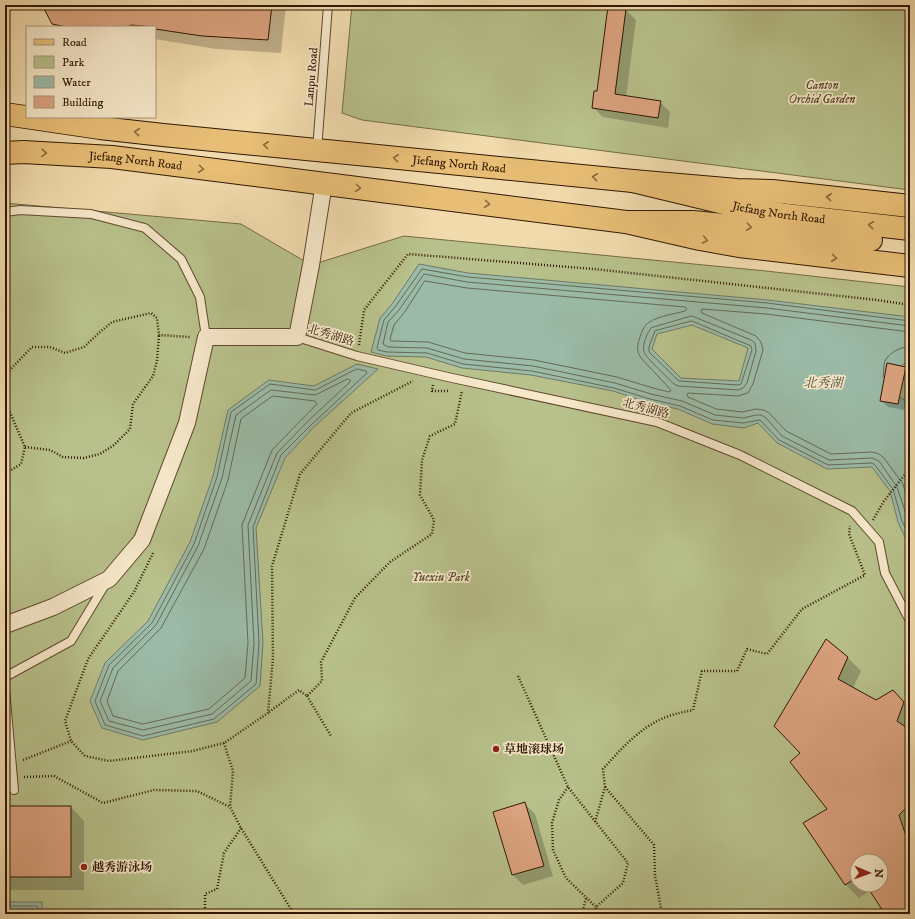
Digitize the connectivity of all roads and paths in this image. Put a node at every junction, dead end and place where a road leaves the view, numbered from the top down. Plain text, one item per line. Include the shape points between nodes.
1 (328, 5) edge
2 (5, 114) edge
3 (26, 117) edge
4 (32, 118) edge
5 (317, 150) junction
6 (5, 152) edge
7 (633, 181) junction
8 (324, 184) junction
9 (910, 206) edge
10 (5, 212) edge
11 (626, 222) junction
12 (910, 229) edge
13 (910, 244) edge
14 (910, 266) edge
15 (910, 305) edge
16 (159, 335) junction
17 (297, 337) junction
18 (206, 338) junction
19 (357, 356) junction
20 (432, 373) junction
21 (5, 374) edge
22 (454, 391) dead end
23 (462, 391) dead end
24 (5, 401) edge
25 (25, 447) junction
26 (910, 468) edge
27 (5, 474) edge
28 (852, 511) junction
29 (868, 529) junction
30 (155, 548) dead end
31 (109, 579) junction
32 (910, 621) edge
33 (5, 625) edge
34 (518, 676) dead end
35 (5, 677) edge
36 (5, 689) edge
37 (307, 696) junction
38 (268, 712) junction
39 (331, 736) dead end
40 (71, 741) junction
41 (224, 743) junction
42 (12, 764) junction
43 (13, 778) junction
44 (568, 787) junction
45 (605, 787) junction
46 (14, 790) dead end
47 (230, 807) junction
48 (595, 822) junction
49 (241, 828) junction
50 (586, 898) junction
51 (596, 907) junction
52 (205, 914) edge
53 (294, 914) edge
54 (582, 914) edge
55 (597, 914) edge
56 (662, 914) edge

1 - 5 lane, Lanpu Road
3 -> 2 main road, Jiefang North Road
5 -> 4 main road, Jiefang North Road via 100,128
7 -> 5 main road, Jiefang North Road
6 -> 8 main road, Jiefang North Road via 112,157
9 -> 7 main road via 772,191
12 -> 7 main road, Jiefang North Road via 786,215
8 -> 11 main road, Jiefang North Road
8 - 17 street
10 - 18 lane via 20,210 91,214 146,228 181,259 200,297
11 -> 13 main road, Jiefang North Road via 693,222
11 -> 14 main road via 739,246
15 - 19 path via 602,269 408,254 364,310
16 - 18 path
16 - 21 path via 157,318 152,313 112,322 84,347 65,353 50,347 32,347
16 - 25 path via 154,376 133,404 130,428 114,445 100,454 84,458 63,457 50,450
17 - 18 street
17 - 19 lane, 北秀湖路
18 - 31 street via 187,423 142,540
19 - 20 lane, 北秀湖路
20 - 22 path via 432,390
20 - 28 lane, 北秀湖路 via 657,422 740,455
20 - 38 path via 351,413 300,474 272,566 273,658
23 - 37 path via 455,424 430,436 422,460 420,495 434,520 432,534 390,562 355,598 321,662 322,681
24 - 25 path
25 - 27 path via 21,464
26 - 29 path via 884,501
28 - 29 lane, 北秀湖路
28 - 45 path via 849,534 865,576 802,609 767,654 747,649 737,670 702,671 693,710 668,716 647,726 603,769
29 - 32 lane, 北秀湖路 via 879,542 885,573
30 - 40 path via 134,592 88,659 65,720
31 - 33 street via 53,607
31 - 35 lane via 71,641
34 - 44 path
36 - 42 lane
37 - 38 path via 299,690
37 - 39 path
38 - 41 path
40 - 41 path via 85,756 109,761 193,751
40 - 42 path
41 - 47 path via 233,771
42 - 43 lane
43 - 46 lane
43 - 47 path via 54,776 103,803 154,790 197,790
44 - 48 path
44 - 50 path via 559,800 552,823 553,850 566,878
45 - 48 path
45 - 56 path via 654,845 655,875
47 - 49 path
48 - 51 path via 628,863 623,883
49 - 52 path via 224,853 217,889 205,894
49 - 53 path
50 - 51 path
50 - 54 path
51 - 55 path

